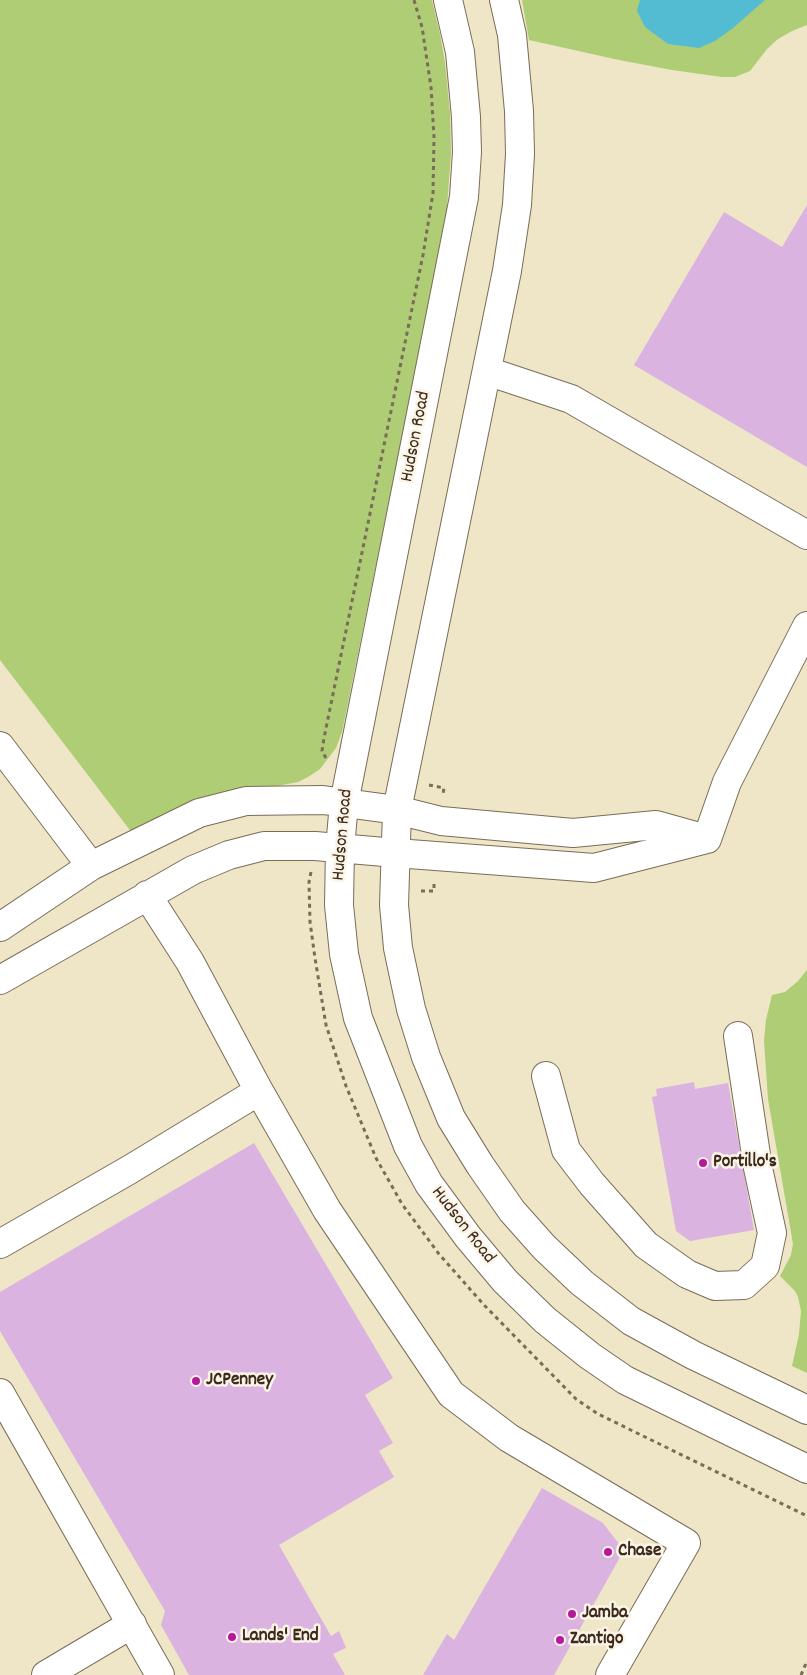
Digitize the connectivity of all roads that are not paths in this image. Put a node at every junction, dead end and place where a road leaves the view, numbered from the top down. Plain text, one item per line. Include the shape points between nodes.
1 (448, 0) edge
2 (504, 0) edge
3 (486, 371) junction
4 (807, 535) edge
5 (807, 626) edge
6 (0, 746) edge
7 (344, 803) junction
8 (397, 810) junction
9 (706, 839) junction
10 (340, 848) junction
11 (396, 853) junction
12 (91, 866) junction
13 (147, 895) junction
14 (0, 927) edge
15 (0, 980) edge
16 (738, 1036) dead end
17 (546, 1076) dead end
18 (259, 1091) junction
19 (0, 1244) edge
20 (0, 1393) edge
21 (807, 1410) edge
22 (807, 1469) edge
23 (132, 1624) junction
24 (46, 1675) edge
25 (160, 1675) edge
26 (610, 1675) edge

1 - 7 street, Hudson Road via 460,52 466,117 468,152 464,197
2 - 3 street via 512,35 520,111 520,154 517,205 507,270
3 - 4 street via 571,399
3 - 8 street
5 - 9 street via 727,782
6 - 12 street
7 - 8 street
7 - 10 street, Hudson Road
7 - 12 street via 323,800 246,801 199,813
8 - 9 street via 441,820 573,833 656,825
8 - 11 street
9 - 11 street via 594,868
10 - 11 street
10 - 13 street via 264,846 229,855 193,870
10 - 22 street, Hudson Road via 339,905 344,954 358,1018 408,1146 429,1184 457,1222 518,1294 545,1320 607,1368 659,1398
11 - 21 street via 394,906 398,948 411,1009 426,1057 451,1118 512,1211 582,1283 631,1322
12 - 14 street
13 - 15 street
13 - 18 street via 190,962
16 - 17 street via 758,1168 772,1233 765,1266 744,1286 715,1286 687,1274 646,1244 566,1150
18 - 19 street
18 - 26 street via 327,1210 451,1394 509,1438 686,1543
20 - 23 street
23 - 24 street
23 - 25 street

